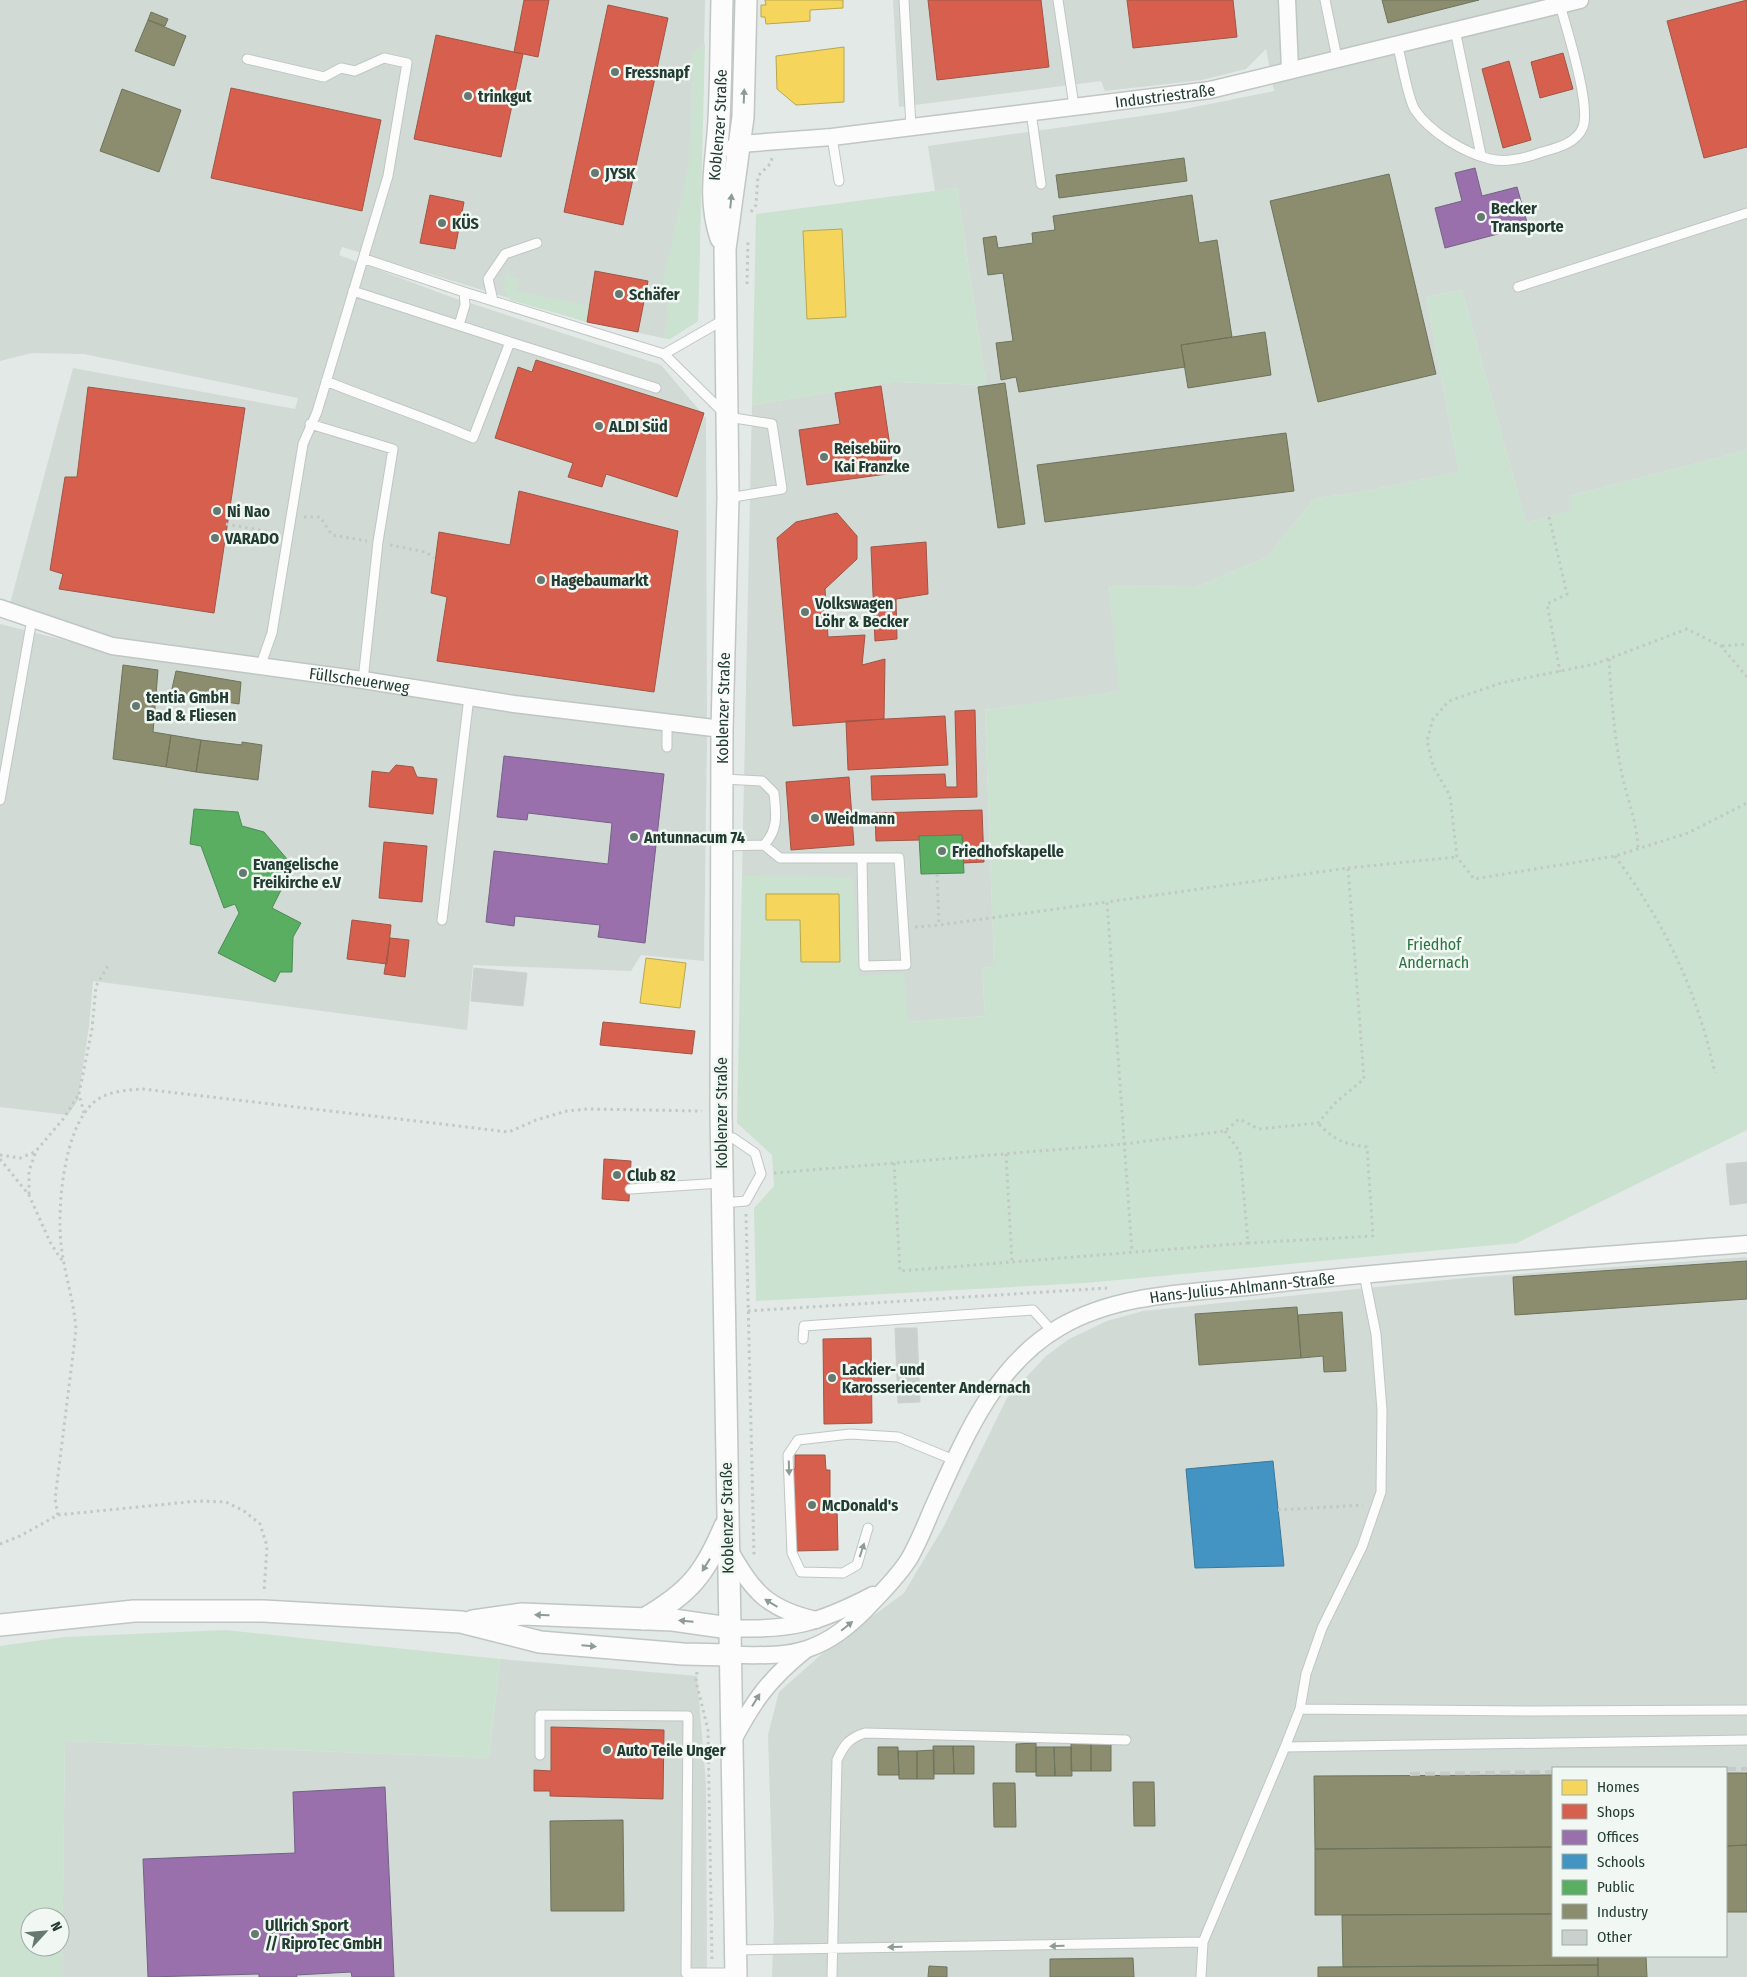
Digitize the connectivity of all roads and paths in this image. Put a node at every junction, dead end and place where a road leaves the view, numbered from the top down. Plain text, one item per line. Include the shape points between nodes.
1 (722, 0) edge
2 (746, 0) edge
3 (904, 0) edge
4 (1058, 0) edge
5 (1287, 0) edge
6 (1325, 0) edge
7 (1580, 0) edge
8 (1560, 5) junction
9 (1455, 30) junction
10 (1397, 44) junction
11 (1337, 58) junction
12 (247, 59) dead end
13 (1290, 70) junction
14 (1074, 106) junction
15 (720, 108) junction
16 (1031, 112) junction
17 (911, 127) junction
18 (832, 137) junction
19 (770, 143) junction
20 (740, 144) junction
21 (1481, 156) junction
22 (713, 172) junction
23 (839, 181) dead end
24 (1041, 184) dead end
25 (1747, 213) edge
26 (748, 216) dead end
27 (748, 234) dead end
28 (536, 243) dead end
29 (725, 249) junction
30 (365, 258) junction
31 (1518, 287) dead end
32 (747, 290) dead end
33 (353, 291) junction
34 (464, 292) junction
35 (493, 301) junction
36 (727, 317) junction
37 (460, 325) junction
38 (510, 342) junction
39 (664, 354) junction
40 (326, 381) junction
41 (656, 388) dead end
42 (728, 417) junction
43 (310, 424) junction
44 (728, 498) junction
45 (1549, 517) dead end
46 (291, 522) junction
47 (226, 524) dead end
48 (289, 535) junction
49 (332, 535) dead end
50 (0, 608) edge
51 (32, 619) junction
52 (1747, 644) edge
53 (1721, 646) junction
54 (1609, 659) junction
55 (260, 667) junction
56 (1560, 672) junction
57 (1747, 677) edge
58 (363, 680) junction
59 (469, 697) junction
60 (666, 722) junction
61 (722, 729) junction
62 (667, 747) dead end
63 (723, 779) junction
64 (0, 800) edge
65 (1747, 803) edge
66 (764, 845) junction
67 (724, 846) junction
68 (1638, 848) junction
69 (1615, 856) junction
70 (1457, 857) junction
71 (862, 858) junction
72 (1348, 868) junction
73 (937, 874) dead end
74 (1108, 902) junction
75 (442, 920) dead end
76 (939, 925) junction
77 (904, 927) junction
78 (108, 966) dead end
79 (1716, 1073) dead end
80 (79, 1094) junction
81 (720, 1112) junction
82 (84, 1114) junction
83 (1318, 1124) junction
84 (1225, 1131) junction
85 (721, 1137) junction
86 (1124, 1144) junction
87 (36, 1152) junction
88 (1006, 1154) junction
89 (0, 1157) edge
90 (894, 1163) junction
91 (761, 1174) junction
92 (630, 1189) dead end
93 (722, 1193) junction
94 (29, 1195) junction
95 (746, 1201) junction
96 (1248, 1243) junction
97 (1747, 1244) edge
98 (1132, 1252) junction
99 (1012, 1262) junction
100 (64, 1264) junction
101 (1364, 1274) junction
102 (1139, 1300) junction
103 (748, 1311) junction
104 (1052, 1332) junction
105 (803, 1339) dead end
106 (954, 1460) junction
107 (1377, 1504) junction
108 (1278, 1510) dead end
109 (58, 1515) junction
110 (727, 1521) junction
111 (868, 1528) dead end
112 (0, 1544) edge
113 (728, 1547) junction
114 (758, 1562) dead end
115 (886, 1588) junction
116 (263, 1611) junction
117 (643, 1619) junction
118 (816, 1620) junction
119 (460, 1622) junction
120 (0, 1625) edge
121 (729, 1628) junction
122 (805, 1650) junction
123 (700, 1654) junction
124 (730, 1655) junction
125 (1300, 1709) junction
126 (1747, 1710) edge
127 (1126, 1740) dead end
128 (1747, 1740) edge
129 (732, 1742) junction
130 (1285, 1747) junction
131 (540, 1755) dead end
132 (1203, 1942) junction
133 (832, 1948) junction
134 (736, 1950) junction
135 (713, 1973) junction
136 (736, 1975) edge
137 (832, 1977) edge
138 (1202, 1977) edge

1 - 15 street, Koblenzer Straße
20 -> 2 street, Koblenzer Straße
3 - 17 lane
4 - 14 lane
5 - 13 street
6 - 11 lane
7 - 8 street, Industriestraße
8 - 9 street, Industriestraße
8 - 21 lane via 1583,97 1583,128 1576,138 1561,146 1525,158 1490,159
9 - 10 street, Industriestraße
9 - 21 lane
10 - 11 street, Industriestraße
10 - 21 lane via 1414,108 1426,123 1449,140
11 - 13 street, Industriestraße
12 - 30 lane via 324,77 341,68 355,71 384,58 407,64 388,176
13 - 14 street, Industriestraße via 1210,90
14 - 16 street, Industriestraße
15 - 20 street via 729,135
15 - 22 street, Koblenzer Straße
16 - 17 street, Industriestraße
16 - 24 lane
17 - 18 street, Industriestraße
18 - 19 street, Industriestraße
18 - 23 lane
19 - 20 street, Industriestraße
19 - 26 path via 771,163 758,176 756,205
20 - 22 street via 728,152
29 -> 20 street, Koblenzer Straße
22 - 29 street, Koblenzer Straße via 714,204
25 - 31 lane
27 - 32 path
28 - 35 lane via 505,254 488,279
29 - 36 street, Koblenzer Straße
30 - 33 lane
30 - 34 lane
33 - 37 lane
33 - 40 lane
34 - 35 lane
34 - 37 lane via 465,305
35 - 39 lane
36 - 39 lane
36 - 42 street, Koblenzer Straße
37 - 38 lane
38 - 40 lane via 473,438
38 - 41 lane
39 - 42 lane
40 - 43 lane
42 - 44 street, Koblenzer Straße
42 - 44 lane via 772,424 782,489
43 - 46 lane via 303,444
43 - 58 lane via 393,449 377,552
44 - 61 street, Koblenzer Straße
45 - 56 path via 1567,594 1547,604
46 - 48 lane
46 - 49 path via 307,516 320,516
47 - 48 path
48 - 55 lane via 272,633
50 - 51 street, Füllscheuerweg
51 - 55 street, Füllscheuerweg via 112,646
51 - 64 lane
52 - 53 path
53 - 54 path via 1687,629
53 - 57 path
54 - 56 path
54 - 68 path via 1612,717 1621,772 1637,829
55 - 58 street, Füllscheuerweg
56 - 70 path via 1501,683 1449,701 1433,718 1427,741 1434,766 1450,796
58 - 59 street, Füllscheuerweg
59 - 60 street, Füllscheuerweg
59 - 75 lane
60 - 61 street, Füllscheuerweg
60 - 62 lane
61 - 63 street, Koblenzer Straße
63 - 66 lane via 762,781 774,793 777,820 771,837
63 - 67 street, Koblenzer Straße
65 - 68 path via 1688,833
66 - 67 lane
66 - 71 lane via 780,858
67 - 81 street, Koblenzer Straße
68 - 69 path
69 - 70 path via 1474,879
69 - 79 path via 1640,891 1680,965 1705,1027
70 - 72 path
71 - 77 lane via 899,858
71 - 77 lane via 864,966 906,965
72 - 74 path
72 - 83 path via 1364,1079 1336,1102
73 - 76 path
74 - 76 path
74 - 86 path
76 - 77 path
78 - 80 path via 96,986 92,1029
80 - 82 path
80 - 87 path
81 - 82 path via 588,1109 536,1120 509,1132 144,1089 118,1091 94,1102
81 - 85 street, Koblenzer Straße
82 - 100 path via 71,1138 60,1206
83 - 84 path via 1259,1130 1239,1119
83 - 96 path via 1347,1145 1367,1148 1373,1236
84 - 86 path
84 - 96 path via 1240,1152
85 - 91 lane via 733,1138 755,1153
85 - 93 street, Koblenzer Straße
86 - 88 path
86 - 98 path
87 - 89 path via 20,1158
87 - 94 path via 29,1171
88 - 90 path
88 - 99 path
89 - 94 path
90 - 91 path
90 - 99 path via 900,1271
91 - 95 lane
92 - 93 lane
93 - 95 lane
93 - 110 street, Koblenzer Straße
94 - 100 path via 50,1242
95 - 103 path
96 - 98 path
97 - 101 street, Hans-Julius-Ahlmann-Straße
98 - 99 path
100 - 109 path via 74,1305 76,1330 55,1499
101 - 102 street, Hans-Julius-Ahlmann-Straße
101 - 107 lane via 1376,1334 1382,1410 1382,1492
102 - 103 path via 1126,1286
102 - 104 street, Hans-Julius-Ahlmann-Straße via 1090,1312
103 - 114 path via 752,1534 753,1554
104 - 105 lane via 1033,1310 804,1326
104 - 106 street, Hans-Julius-Ahlmann-Straße via 1026,1351 1004,1376 982,1407
106 -> 111 lane via 898,1437 850,1434 798,1440 788,1455 792,1553 801,1572 843,1573 857,1565
106 - 115 street, Hans-Julius-Ahlmann-Straße via 912,1554
107 - 108 path
107 - 125 lane via 1362,1547 1322,1628 1306,1674
109 - 112 path
109 - 116 path via 226,1502 260,1524 268,1546
110 - 113 street, Koblenzer Straße
110 -> 117 street via 713,1553 692,1584 675,1601
118 -> 113 street via 790,1613 760,1596
113 - 121 street, Koblenzer Straße
115 - 118 street, Hans-Julius-Ahlmann-Straße
122 -> 115 street, Hans-Julius-Ahlmann-Straße via 846,1628
116 - 119 street
116 - 120 street via 134,1611
117 -> 119 street via 522,1614
121 -> 117 street via 698,1622
118 - 121 street, Hans-Julius-Ahlmann-Straße via 778,1629
119 -> 123 street via 540,1642
121 - 124 street, Koblenzer Straße
122 - 124 street, Hans-Julius-Ahlmann-Straße
129 -> 122 street, Hans-Julius-Ahlmann-Straße via 762,1691 779,1671
123 - 124 street
123 - 135 path via 696,1681 708,1730
124 - 129 street, Koblenzer Straße
125 - 126 lane
125 - 130 lane
127 - 133 lane via 865,1733 853,1736 844,1744 837,1760
128 - 130 lane
129 - 134 street, Koblenzer Straße
130 - 132 lane
131 - 135 lane via 540,1715 688,1716 686,1973
132 -> 133 lane
132 - 138 lane
133 - 134 lane
133 - 137 lane
134 - 136 street, Koblenzer Straße
135 - 136 lane

